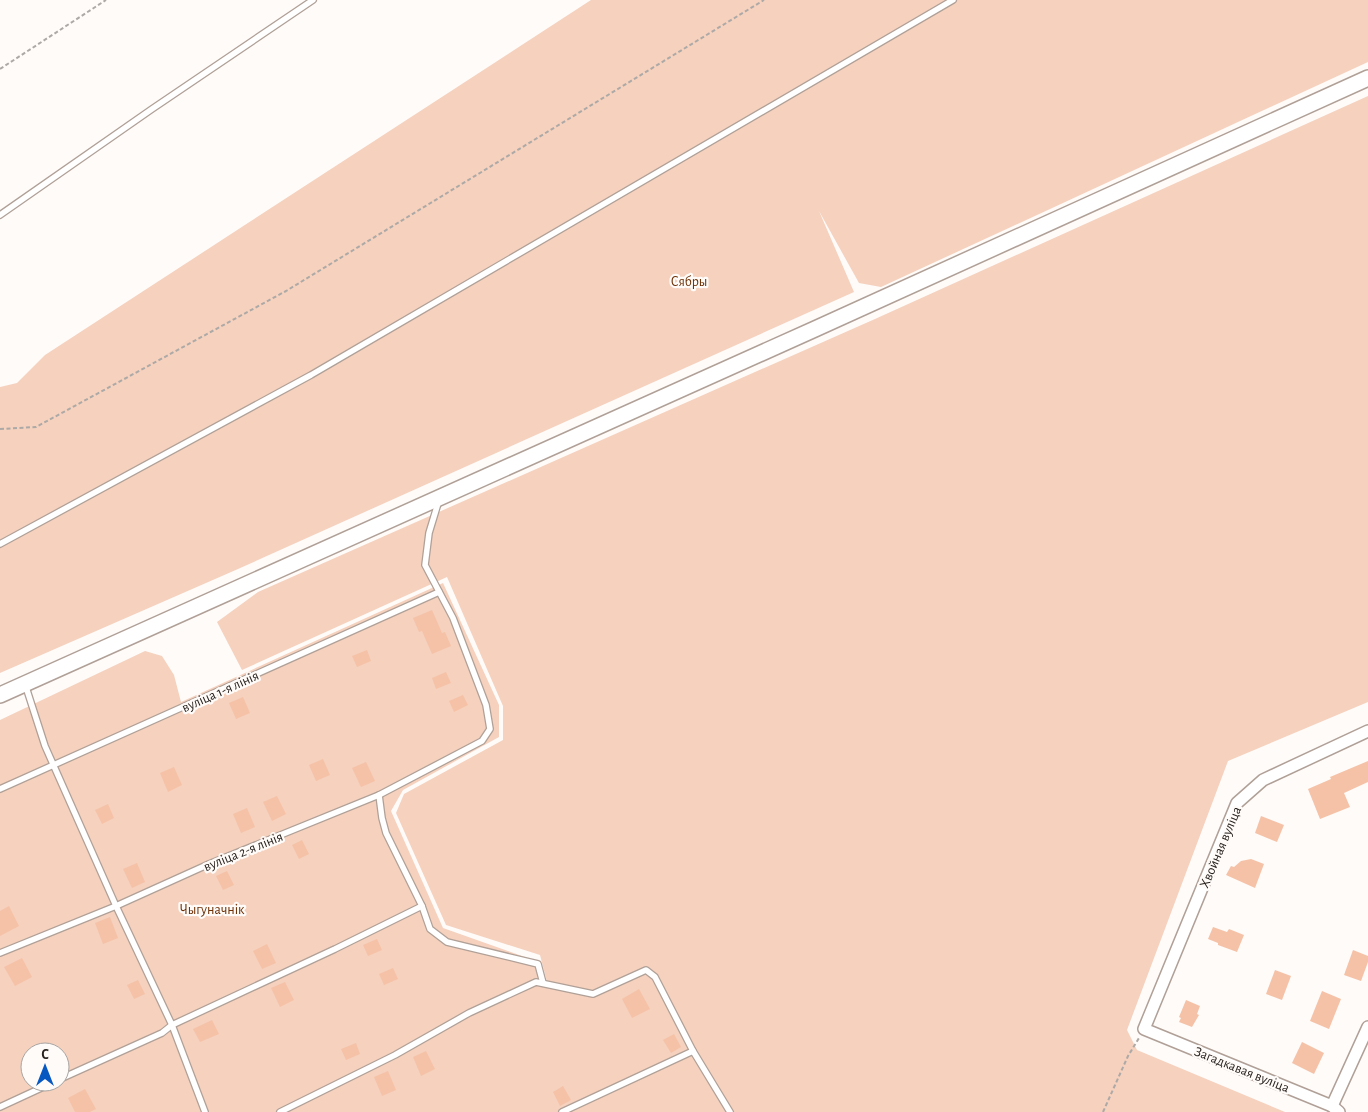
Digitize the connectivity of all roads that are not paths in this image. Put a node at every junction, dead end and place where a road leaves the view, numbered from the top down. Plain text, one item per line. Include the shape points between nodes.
1 (313, 0) edge
2 (953, 0) edge
3 (1368, 78) edge
4 (0, 215) edge
5 (440, 498) junction
6 (0, 544) edge
7 (439, 592) junction
8 (25, 684) junction
9 (0, 696) edge
10 (1368, 731) edge
11 (54, 765) junction
12 (0, 789) edge
13 (379, 795) junction
14 (116, 906) junction
15 (422, 906) junction
16 (0, 954) edge
17 (543, 983) junction
18 (172, 1025) junction
19 (1368, 1026) edge
20 (1144, 1029) joint
21 (693, 1052) junction
22 (70, 1074) edge
23 (32, 1092) edge
24 (0, 1107) edge
25 (1335, 1109) edge
26 (205, 1112) edge
27 (280, 1112) edge
28 (562, 1112) edge
29 (730, 1112) edge

1 - 4 lane
2 - 6 lane via 311,375
3 - 5 main road
5 - 7 lane via 429,533 425,565
5 - 8 main road
7 - 11 lane, вуліца 1-я лінія
7 - 13 lane, вуліца 2-я лінія via 486,705 490,729 482,740
8 - 9 main road
8 - 11 lane
10 - 20 street, Хвойная вуліца via 1263,780 1237,803
11 - 12 lane, вуліца 1-я лінія
11 - 14 lane
13 - 14 lane, вуліца 2-я лінія via 209,864
13 - 15 lane via 386,833
14 - 16 lane, вуліца 2-я лінія
14 - 18 lane
15 - 17 lane via 430,929 448,942 538,964
15 - 18 lane
17 - 21 lane via 593,994 646,970 655,977
17 - 27 lane via 536,982 469,1013 395,1056
18 - 22 lane via 162,1033
18 - 26 lane
19 - 25 street
20 - 25 street, Загадкавая вуліца
21 - 28 lane
21 - 29 lane
23 - 24 lane

